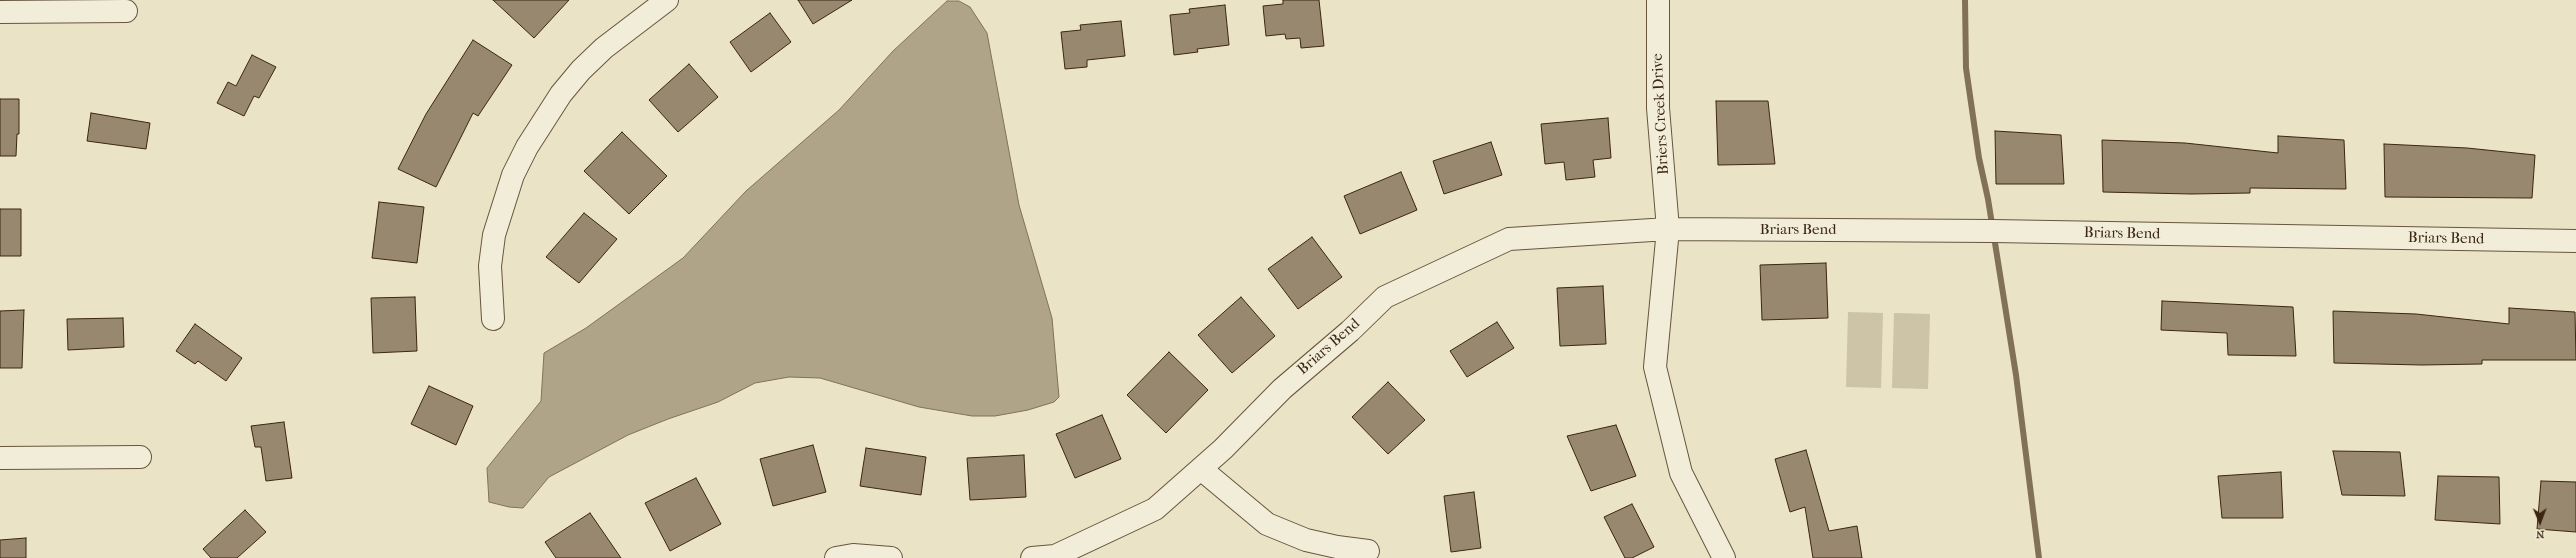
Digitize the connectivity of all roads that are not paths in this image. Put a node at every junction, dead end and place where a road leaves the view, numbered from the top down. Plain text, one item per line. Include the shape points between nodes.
1 (667, 0) edge
2 (1658, 0) edge
3 (126, 11) dead end
4 (0, 12) edge
5 (1668, 229) junction
6 (2576, 241) edge
7 (493, 319) dead end
8 (140, 457) dead end
9 (0, 458) edge
10 (1201, 468) junction
11 (1368, 551) dead end
12 (836, 558) edge
13 (891, 558) edge
14 (1032, 558) edge
15 (1724, 558) edge

1 - 7 street via 604,48 581,70 556,100 527,147 513,175 494,235 490,266
2 - 5 street, Briers Creek Drive via 1658,108
3 - 4 street
5 - 6 street, Briars Bend via 1993,231
5 - 10 street, Briars Bend via 1509,239 1385,297 1350,331 1282,389
5 - 15 street via 1655,367 1680,473
8 - 9 street
10 - 11 street via 1267,524 1306,540
10 - 14 street, Briars Bend via 1155,510 1055,556
12 - 13 street via 853,554

